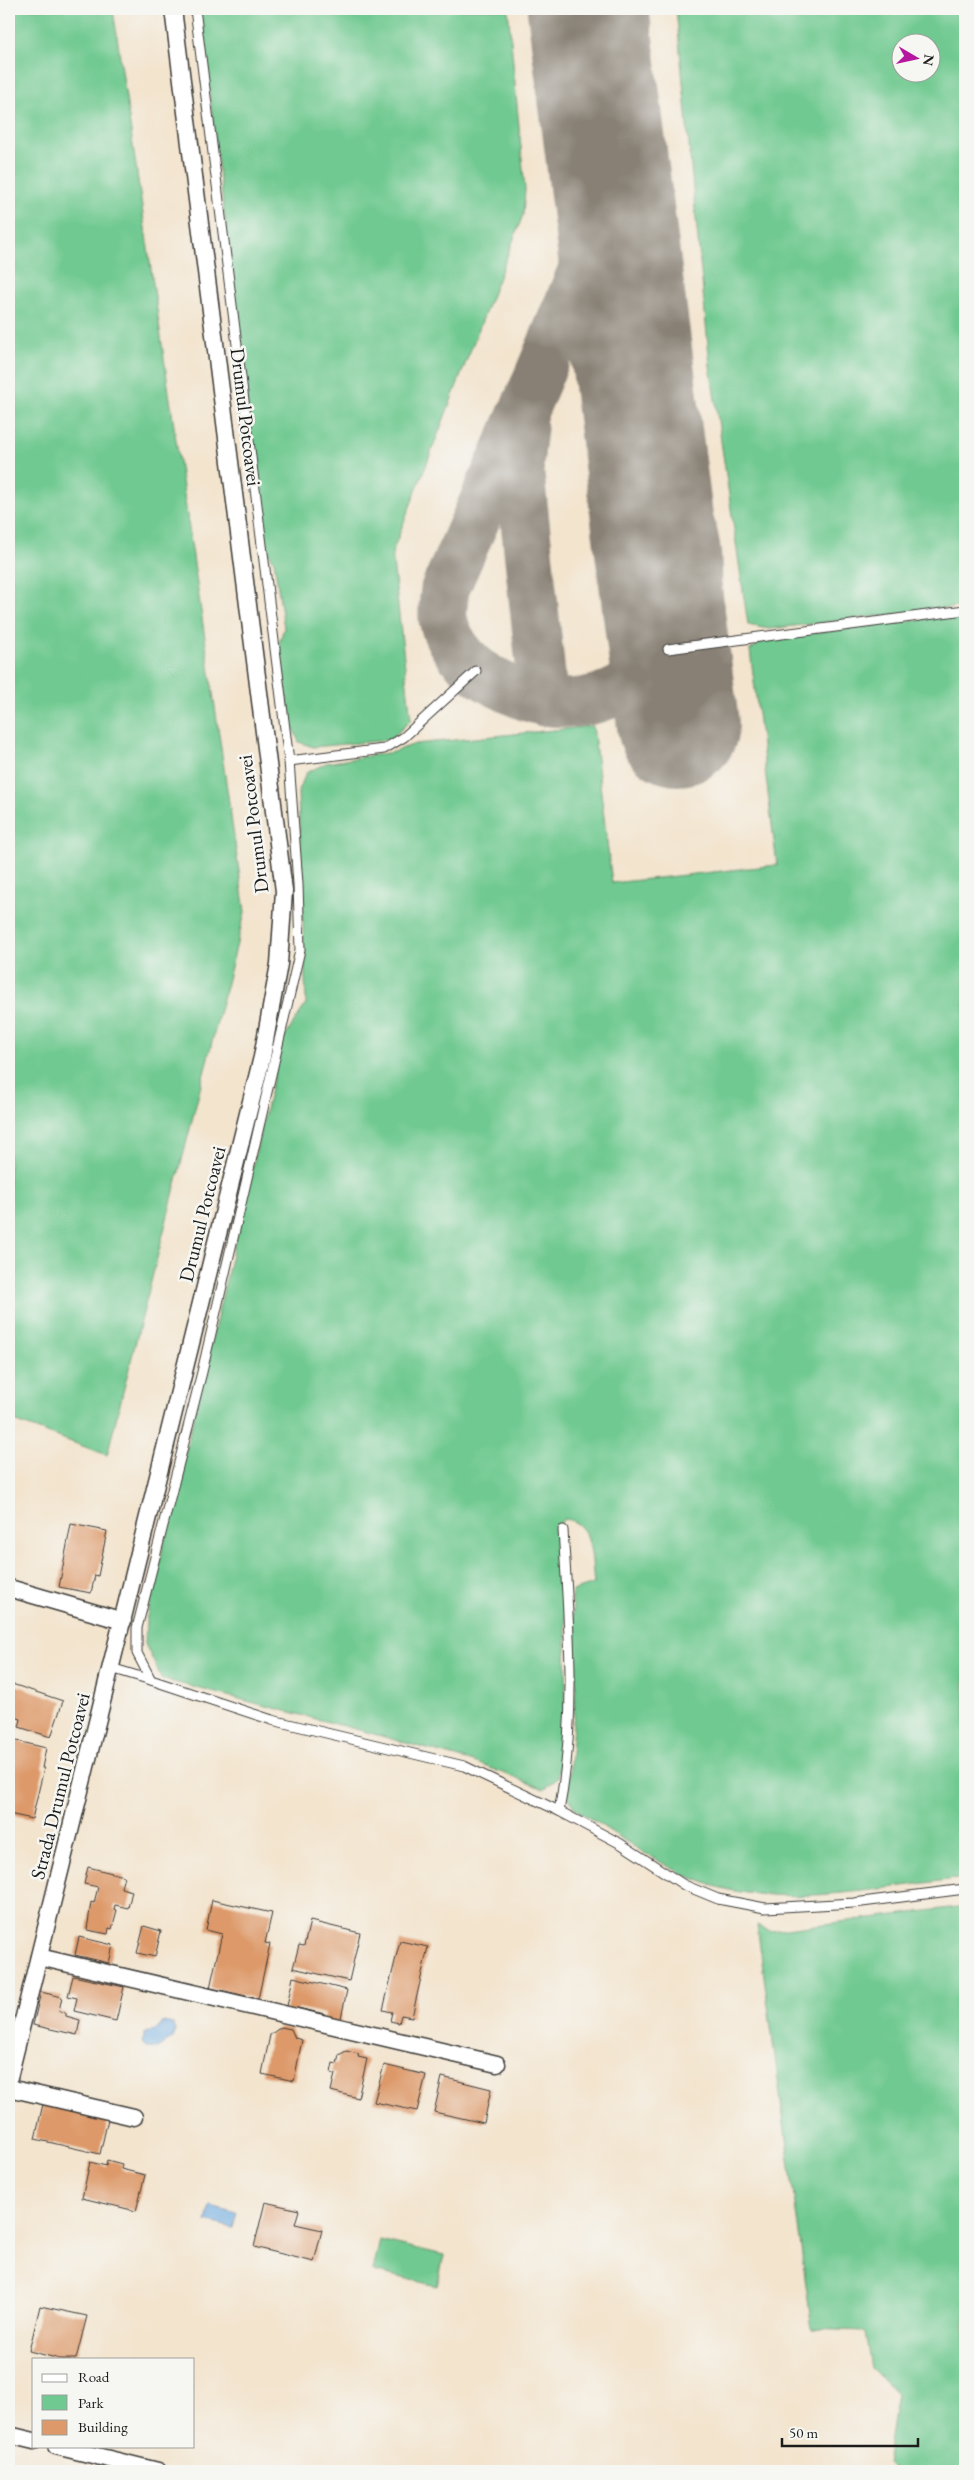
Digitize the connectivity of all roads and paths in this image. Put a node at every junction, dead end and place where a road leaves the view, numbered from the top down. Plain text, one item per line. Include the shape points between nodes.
1 (173, 9) edge
2 (195, 9) edge
3 (965, 610) edge
4 (668, 649) dead end
5 (476, 671) dead end
6 (289, 761) junction
7 (563, 1530) dead end
8 (9, 1588) edge
9 (122, 1621) junction
10 (111, 1668) junction
11 (151, 1680) junction
12 (559, 1811) junction
13 (965, 1888) edge
14 (39, 1956) junction
15 (497, 2064) dead end
16 (9, 2077) edge
17 (9, 2088) edge
18 (134, 2117) dead end
19 (9, 2435) edge
20 (32, 2441) edge
21 (64, 2448) edge
22 (158, 2471) edge

1 - 9 street, Drumul Potcoavei via 284,891 279,964 262,1058
2 - 6 lane
3 - 4 lane
5 - 6 lane via 404,737 384,749
6 - 11 lane via 300,950 202,1372 137,1628 137,1653
7 - 12 lane via 571,1677 566,1771
8 - 9 street
9 - 10 street, Strada Drumul Potcoavei
10 - 11 lane
10 - 14 street, Strada Drumul Potcoavei
11 - 12 lane via 272,1720 464,1766
12 - 13 lane via 621,1844 684,1885 718,1900 765,1908 854,1903
14 - 15 street
14 - 16 street, Strada Drumul Potcoavei
17 - 18 street
19 - 20 street
21 - 22 street

